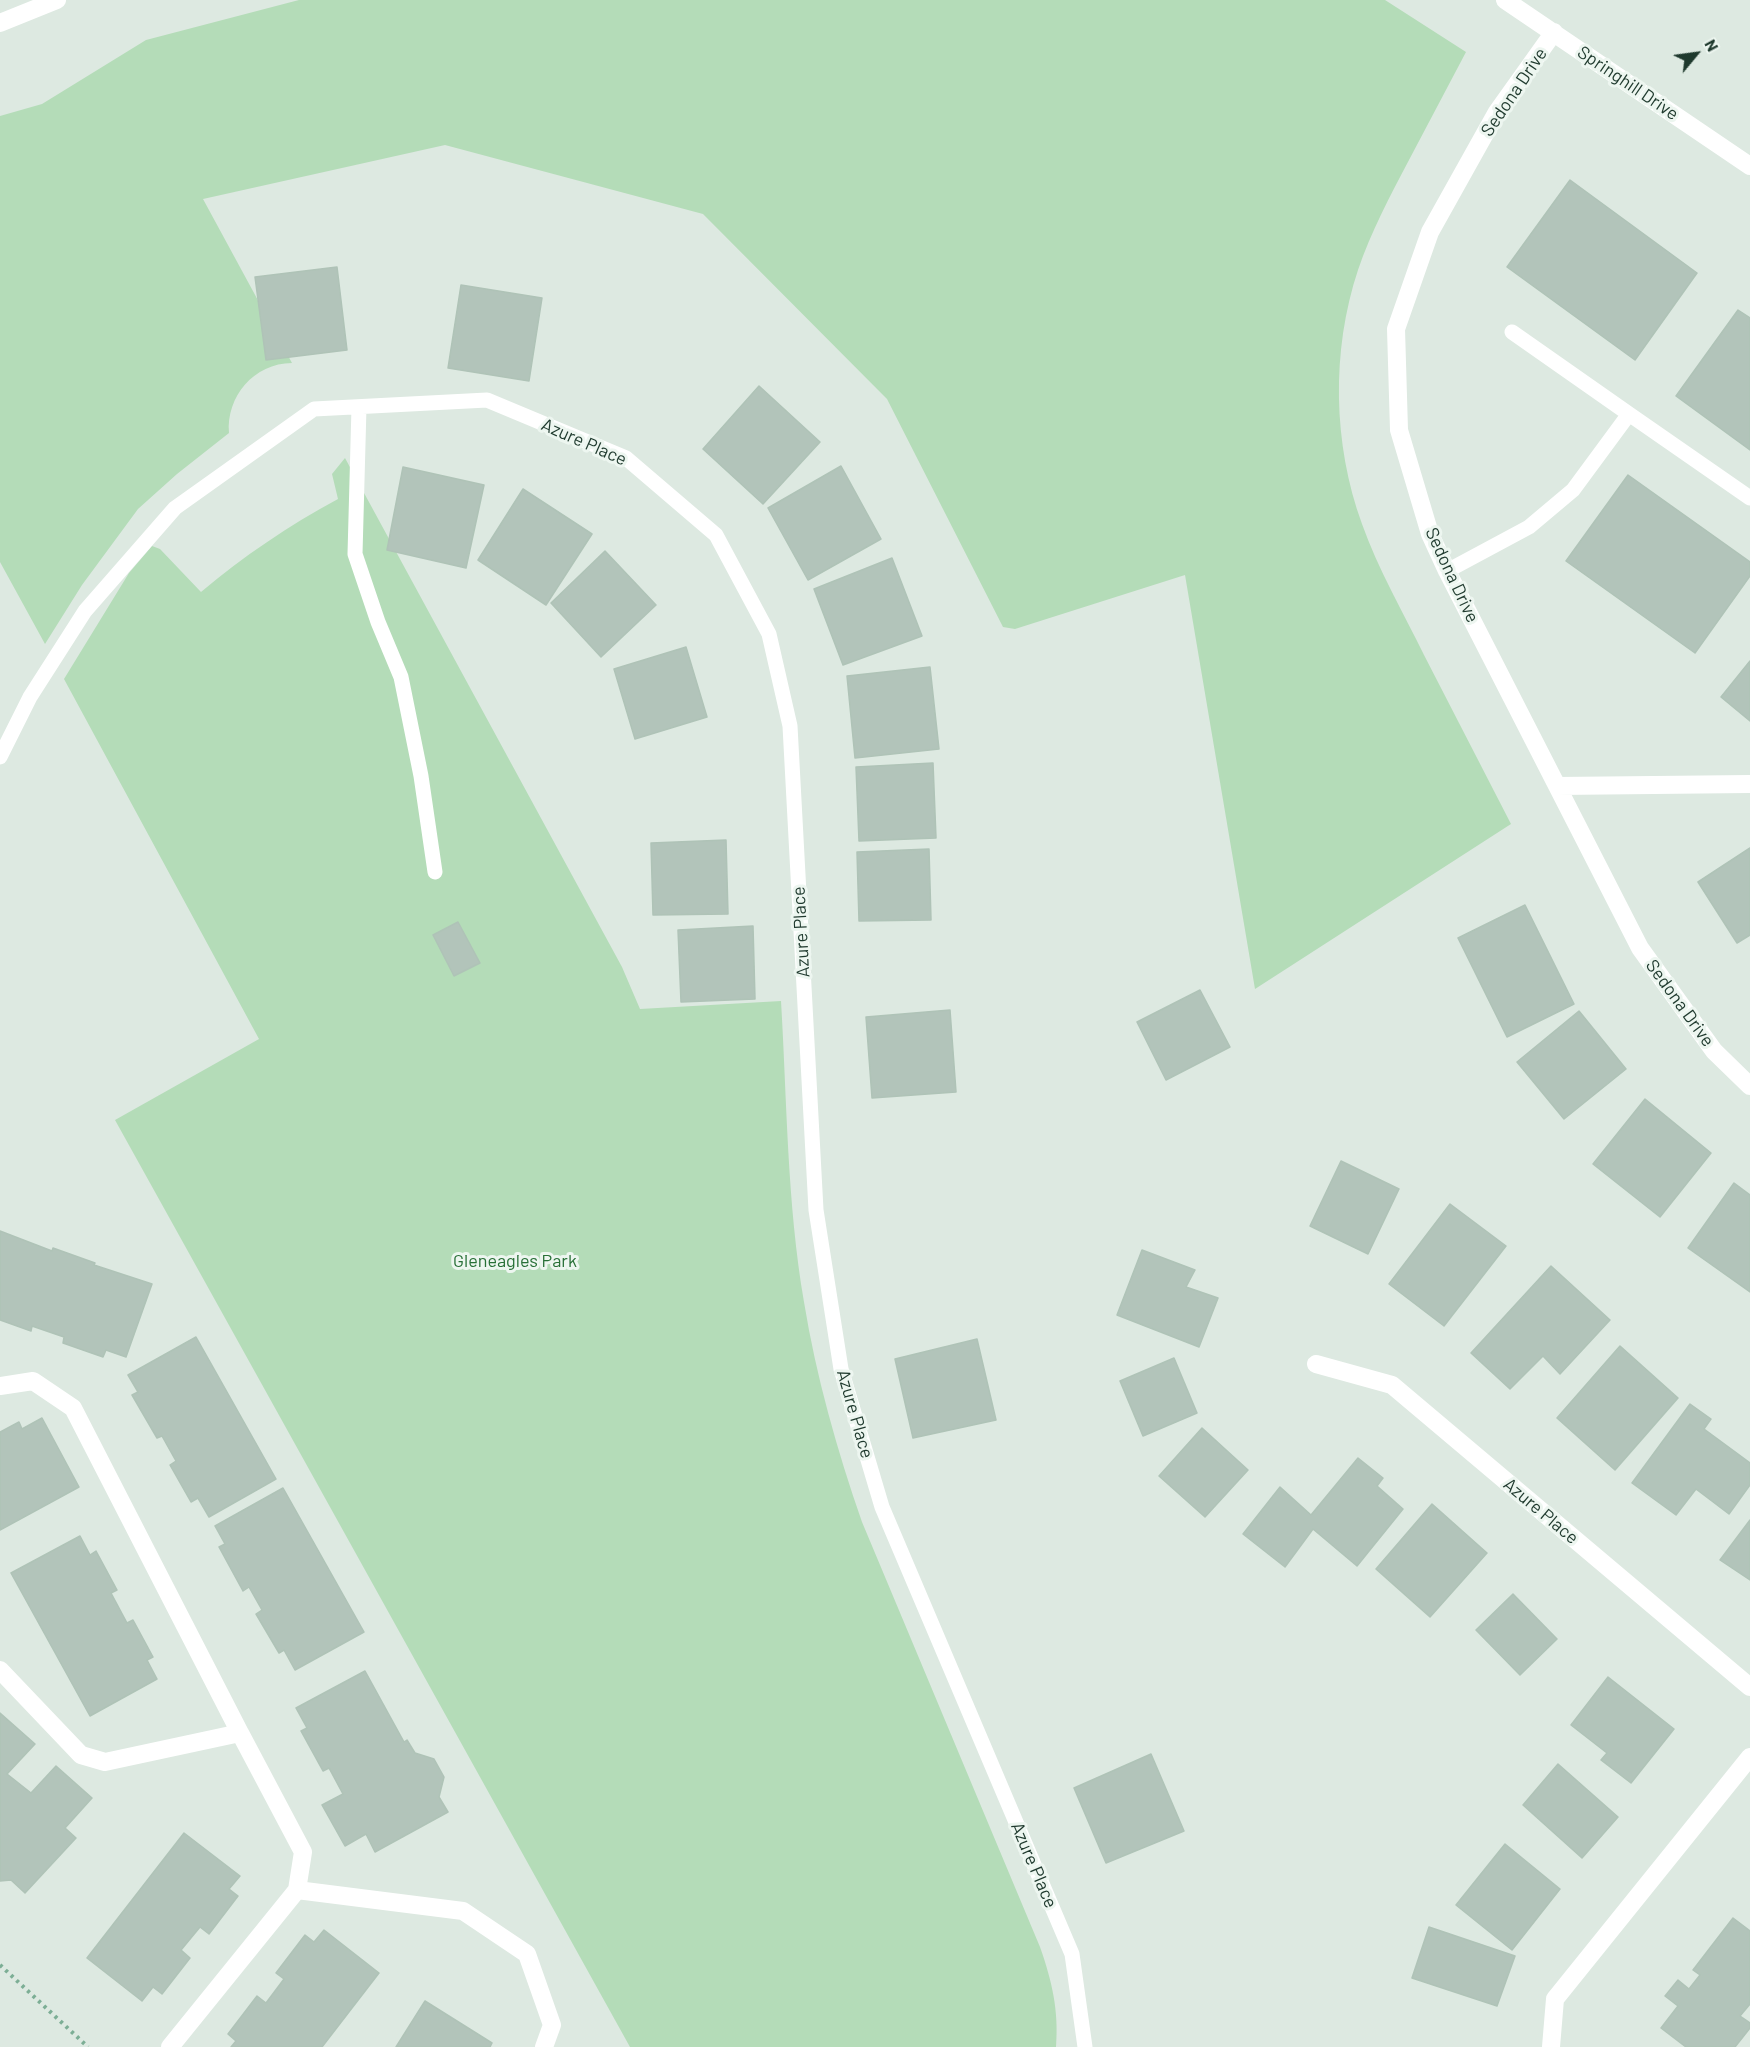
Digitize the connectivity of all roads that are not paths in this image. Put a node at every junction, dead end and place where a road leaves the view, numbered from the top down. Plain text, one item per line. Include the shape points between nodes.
1 (57, 0) edge
2 (1505, 0) edge
3 (0, 23) edge
4 (1554, 32) junction
5 (1750, 166) edge
6 (1512, 332) dead end
7 (359, 407) junction
8 (1629, 414) junction
9 (1750, 498) edge
10 (1447, 571) junction
11 (0, 757) edge
12 (1750, 784) edge
13 (1557, 786) junction
14 (435, 873) dead end
15 (1750, 1086) edge
16 (1316, 1364) dead end
17 (0, 1386) edge
18 (0, 1670) edge
19 (1750, 1688) edge
20 (240, 1733) junction
21 (1750, 1757) edge
22 (297, 1890) junction
23 (170, 2047) edge
24 (544, 2047) edge
25 (1084, 2047) edge
26 (1551, 2047) edge

1 - 3 street
2 - 4 street, Springhill Drive
4 - 5 street, Springhill Drive
4 - 10 street, Sedona Drive via 1497,112 1430,232 1396,329 1399,430 1430,534
6 - 8 lane
7 - 11 lane, Azure Place via 314,409 175,508 85,611 30,697
7 - 14 lane via 355,554 401,677
7 - 25 lane, Azure Place via 487,400 626,458 716,535 769,634 790,726 816,1210 841,1369 882,1507 1072,1954
8 - 9 lane
8 - 10 lane via 1574,489 1529,527
10 - 13 street, Sedona Drive
12 - 13 street
13 - 15 street, Sedona Drive via 1640,948 1714,1051
16 - 19 street, Azure Place via 1392,1385
17 - 20 street via 33,1381 73,1408
18 - 20 street via 81,1755 105,1761
20 - 22 street via 303,1852
21 - 26 street via 1555,1999
22 - 23 street
22 - 24 street via 463,1911 527,1954 552,2025

